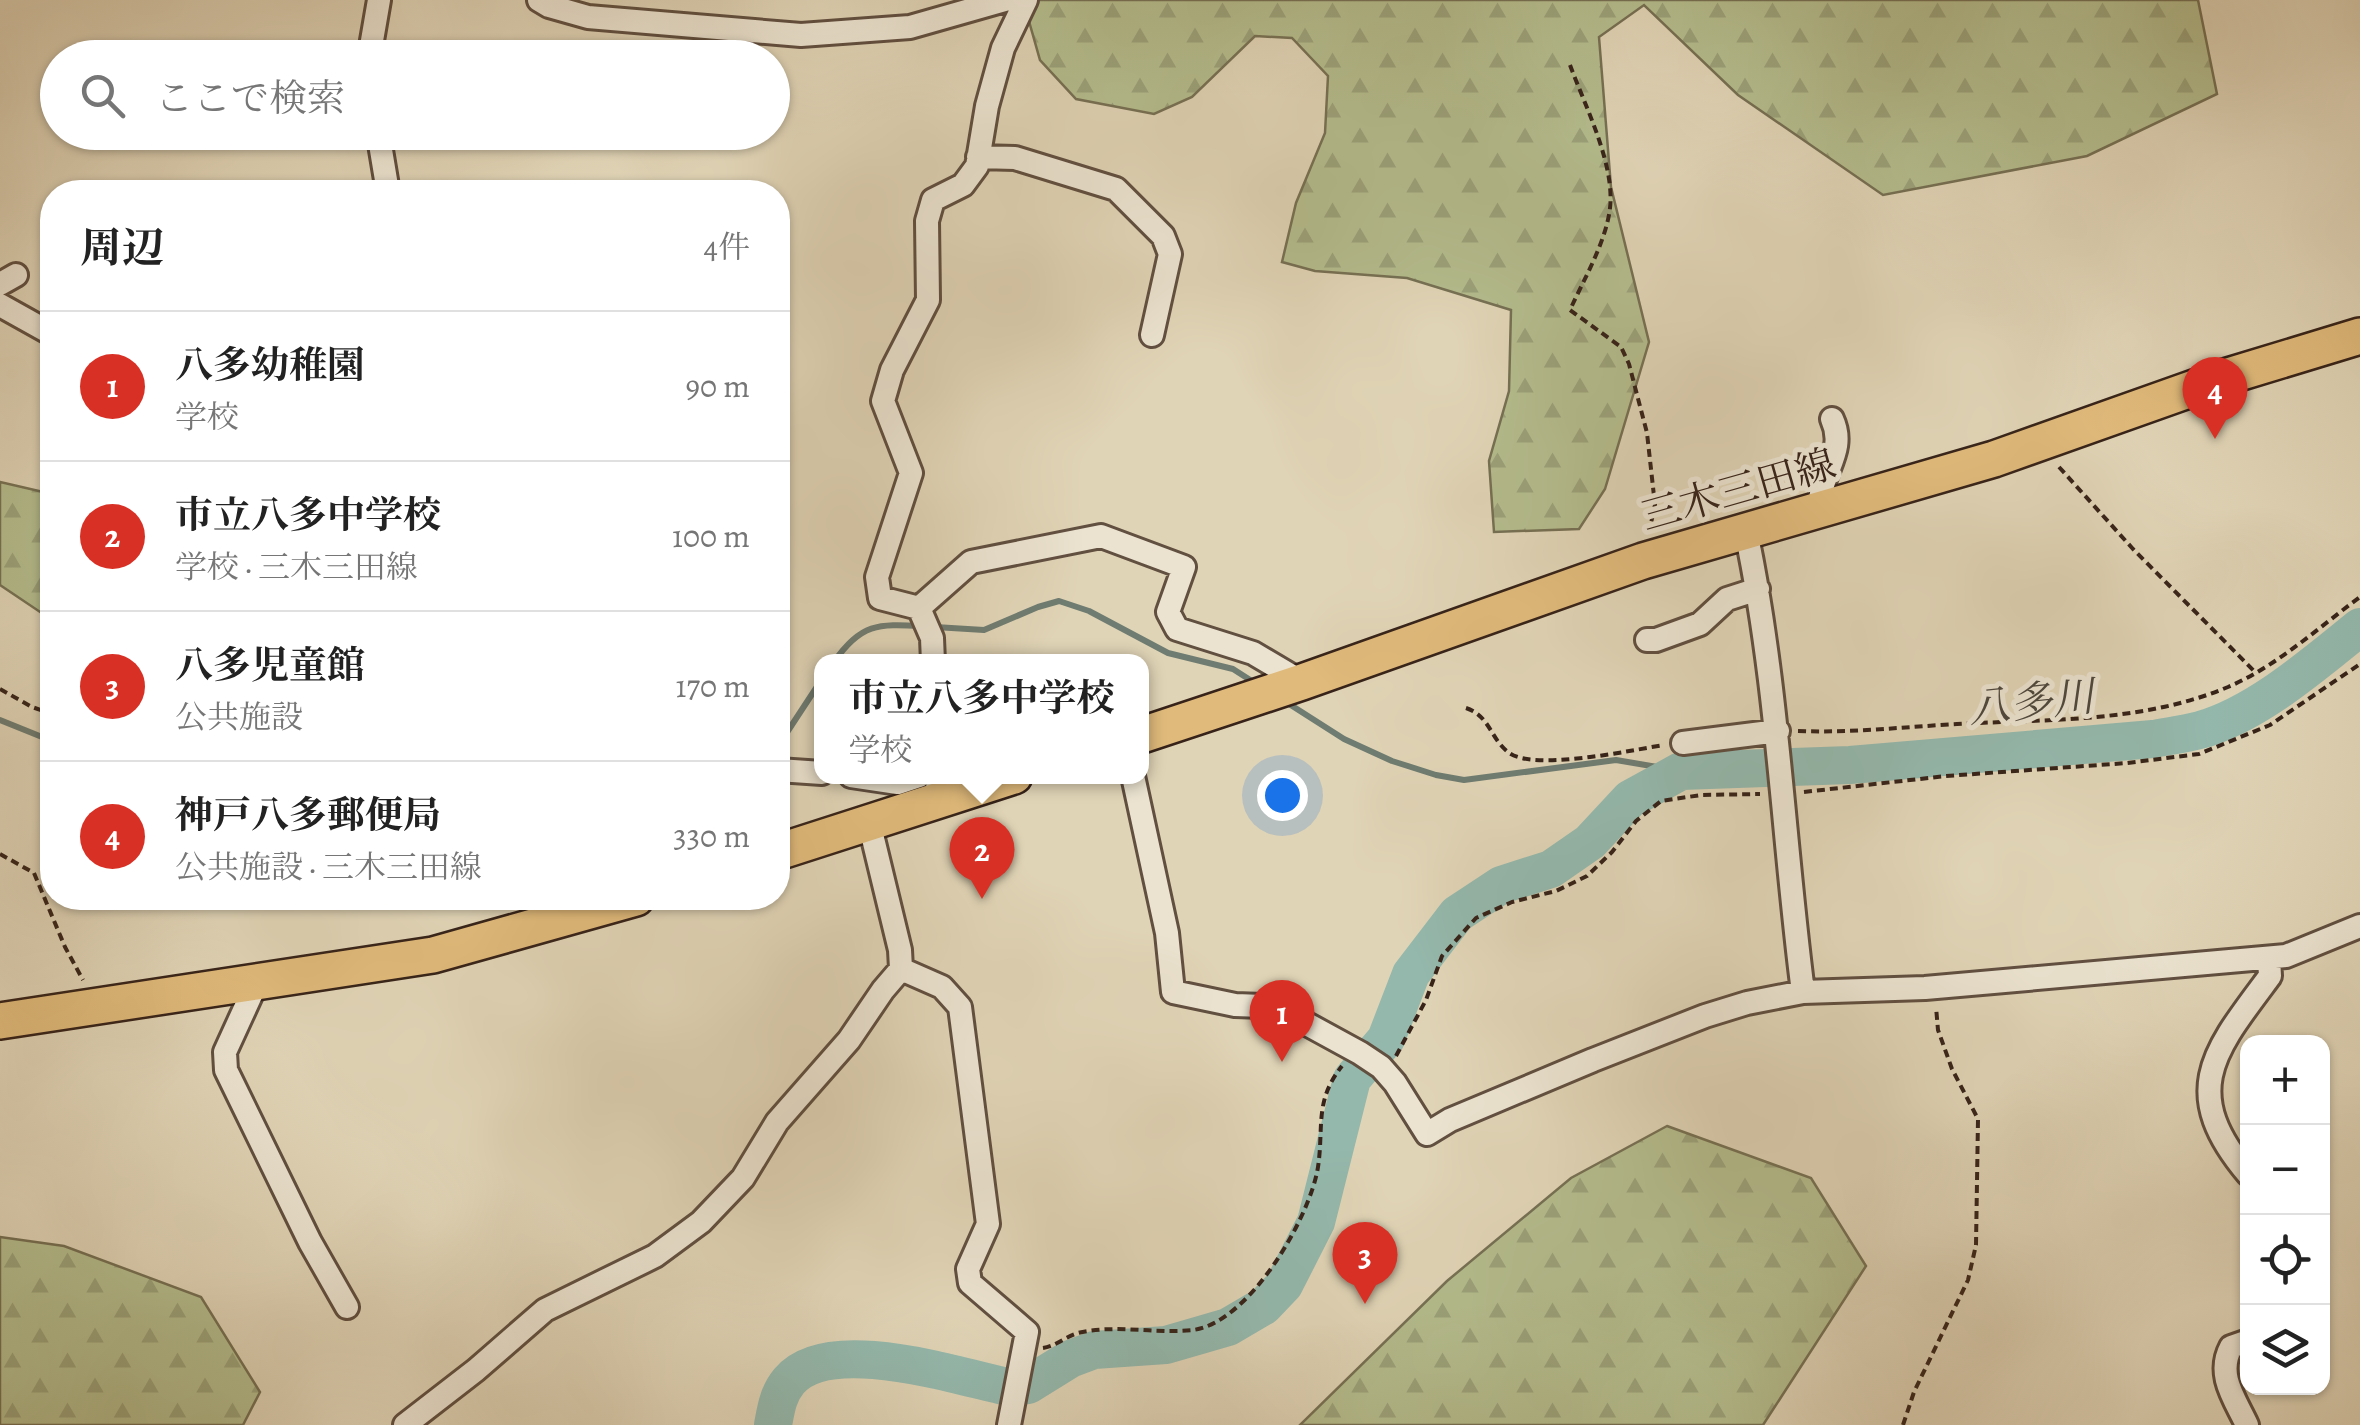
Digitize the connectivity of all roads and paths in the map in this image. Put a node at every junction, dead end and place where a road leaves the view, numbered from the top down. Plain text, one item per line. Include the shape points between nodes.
1 (379, 0) edge
2 (539, 0) edge
3 (1005, 0) edge
4 (1026, 0) edge
5 (372, 40) edge
6 (1570, 65) dead end
7 (381, 150) edge
8 (978, 157) junction
9 (386, 180) edge
10 (0, 305) edge
11 (40, 327) edge
12 (1152, 334) dead end
13 (2360, 336) edge
14 (1832, 419) dead end
15 (2043, 442) junction
16 (1820, 510) junction
17 (1746, 532) junction
18 (1643, 562) junction
19 (1758, 589) junction
20 (2360, 597) edge
21 (919, 608) junction
22 (1647, 640) dead end
23 (932, 654) edge
24 (2360, 664) edge
25 (2255, 672) junction
26 (1285, 688) junction
27 (0, 690) edge
28 (1466, 708) dead end
29 (40, 710) edge
30 (1149, 732) edge
31 (1779, 737) junction
32 (1684, 742) joint
33 (1134, 784) edge
34 (931, 785) edge
35 (1783, 790) junction
36 (869, 822) junction
37 (790, 848) edge
38 (0, 854) edge
39 (40, 887) edge
40 (50, 910) edge
41 (570, 910) edge
42 (2360, 926) edge
43 (2269, 958) junction
44 (901, 969) junction
45 (257, 982) junction
46 (1935, 987) junction
47 (1803, 992) junction
48 (97, 1006) junction
49 (0, 1020) edge
50 (1358, 1051) junction
51 (1383, 1069) junction
52 (2240, 1164) edge
53 (348, 1306) dead end
54 (2240, 1344) edge
55 (1023, 1360) junction
56 (1012, 1414) edge
57 (404, 1425) edge
58 (1903, 1425) edge
59 (2248, 1425) edge

1 - 5 street
2 - 3 street via 588,17 801,36 910,27
4 - 8 street via 1003,48
6 - 18 path via 1608,170 1610,208 1570,310 1621,347 1629,364 1647,433 1655,505
7 - 9 street
8 - 12 street via 1015,158 1116,189 1164,236 1170,254
8 - 21 street via 964,185 933,200 928,300 883,401 911,474 877,577 880,598
10 - 11 street
13 - 15 main road, 三木三田線
14 - 16 street via 1838,447 1819,493
15 - 16 main road, 三木三田線
15 - 25 path via 2133,549
16 - 17 main road, 三木三田線
17 - 18 main road, 三木三田線
17 - 19 street
18 - 26 main road, 三木三田線
19 - 22 street via 1727,599 1700,624
19 - 31 street
20 - 25 path
21 - 23 street
21 - 26 street via 971,562 1101,536 1184,567 1168,612 1177,629 1253,654
24 - 35 path via 2270,725 2199,754
25 - 31 path via 2172,705 2083,720
26 - 30 main road, 三木三田線
27 - 29 path
28 - 32 path via 1485,718 1517,758 1550,762
31 - 32 street
31 - 35 street
33 - 50 street via 1173,992 1285,1012
34 - 36 main road
35 - 47 street
35 - 51 path via 1662,801 1587,876 1476,918 1442,956 1402,1047
36 - 37 main road
36 - 44 street
38 - 39 path via 34,873
40 - 48 path
41 - 45 main road via 433,956
42 - 43 street
43 - 46 street
43 - 52 street via 2270,976 2213,1062 2207,1090 2213,1120
44 - 55 street via 942,988 960,1007 988,1224 968,1269 970,1283 1028,1332
44 - 57 street via 778,1122 743,1178 701,1222 655,1256 545,1310
45 - 48 main road
45 - 53 street via 225,1052 226,1070
46 - 47 street
46 - 58 path via 1938,1030 1978,1119 1976,1244 1968,1280
47 - 51 street via 1706,1016 1428,1134
48 - 49 main road
50 - 51 street
50 - 55 path via 1332,1078 1324,1100 1318,1165 1301,1218 1244,1302 1198,1330 1077,1334
54 - 59 street via 2224,1361 2225,1378
55 - 56 street

